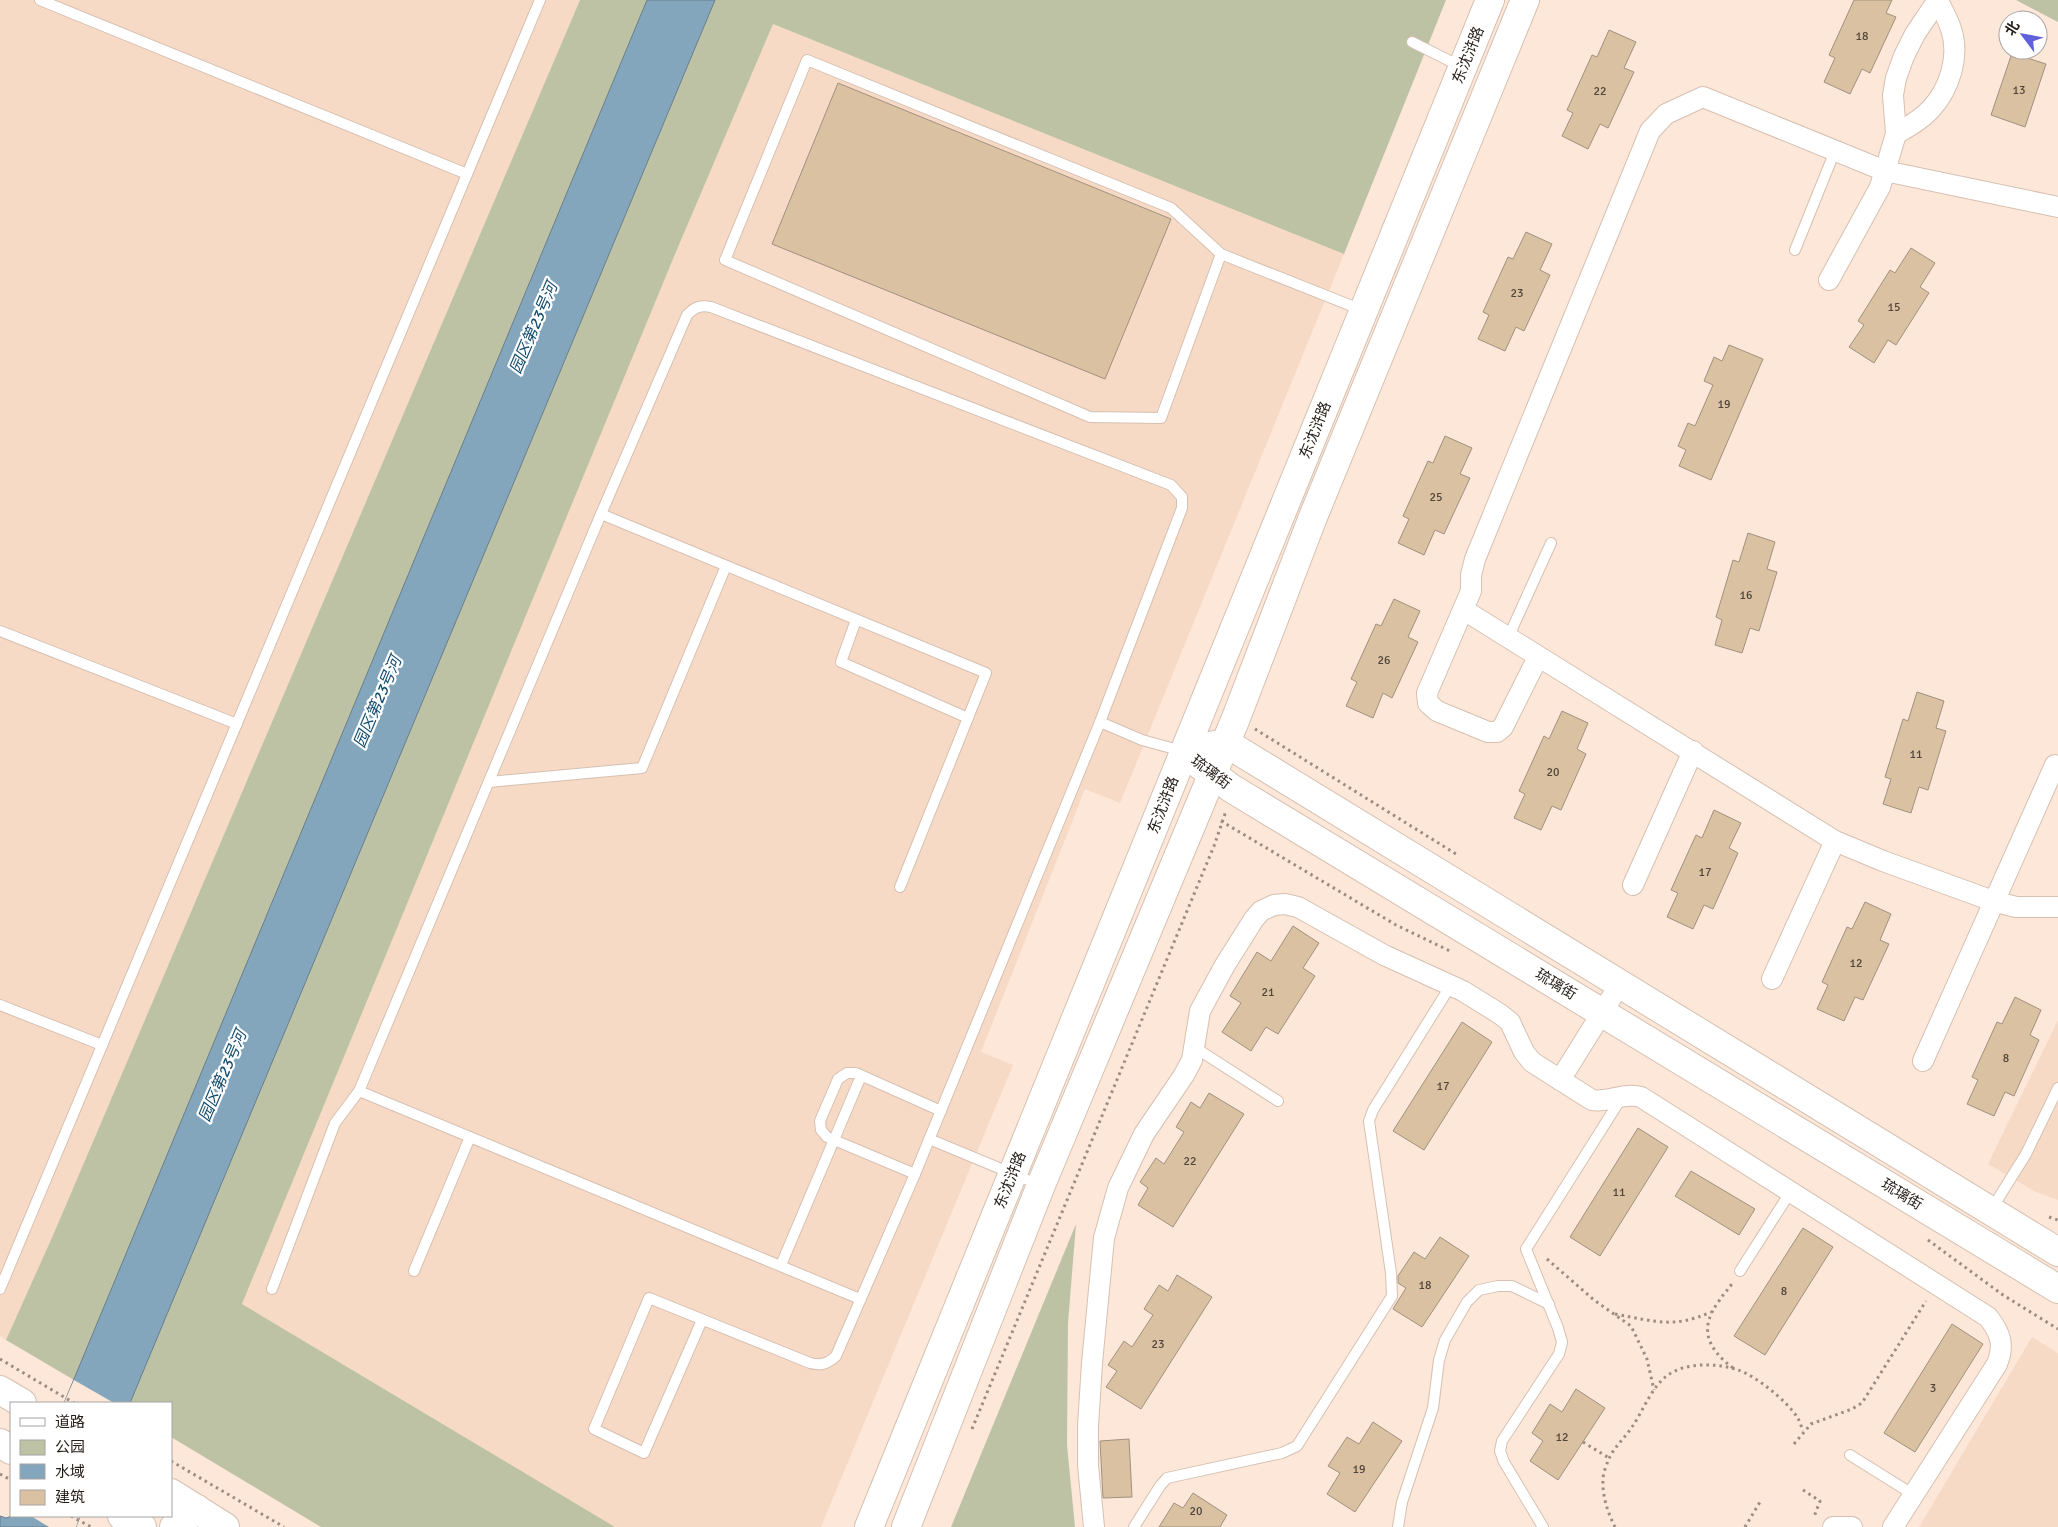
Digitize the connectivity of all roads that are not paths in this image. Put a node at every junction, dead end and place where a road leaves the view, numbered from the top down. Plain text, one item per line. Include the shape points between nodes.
1 (40, 0) edge
2 (540, 0) edge
3 (1490, 0) edge
4 (1525, 0) edge
5 (1938, 0) edge
6 (1412, 42) dead end
7 (1462, 67) junction
8 (1896, 134) junction
9 (1835, 151) junction
10 (1885, 171) junction
11 (467, 174) junction
12 (2058, 207) edge
13 (1795, 250) dead end
14 (1221, 254) junction
15 (1829, 280) dead end
16 (1363, 311) junction
17 (601, 514) junction
18 (1551, 543) dead end
19 (726, 566) junction
20 (1464, 610) junction
21 (856, 620) junction
22 (0, 632) edge
23 (1508, 638) junction
24 (1538, 657) junction
25 (968, 718) junction
26 (1100, 722) junction
27 (236, 724) junction
28 (1226, 743) junction
29 (1183, 751) junction
30 (1693, 751) junction
31 (2055, 765) dead end
32 (1212, 776) junction
33 (489, 782) junction
34 (1835, 841) junction
35 (1633, 885) dead end
36 (900, 886) dead end
37 (1993, 901) junction
38 (2058, 907) edge
39 (1772, 979) dead end
40 (1620, 984) junction
41 (1451, 986) junction
42 (0, 1005) edge
43 (1602, 1012) junction
44 (102, 1046) junction
45 (1194, 1047) junction
46 (1923, 1061) dead end
47 (861, 1076) junction
48 (1560, 1080) junction
49 (2058, 1088) edge
50 (358, 1091) junction
51 (1623, 1096) junction
52 (1278, 1100) dead end
53 (940, 1111) junction
54 (470, 1137) junction
55 (929, 1139) junction
56 (834, 1140) junction
57 (1013, 1173) junction
58 (915, 1174) junction
59 (1041, 1185) junction
60 (1791, 1191) junction
61 (1990, 1211) junction
62 (2058, 1252) edge
63 (781, 1265) junction
64 (414, 1271) dead end
65 (1740, 1271) road end
66 (0, 1289) edge
67 (272, 1289) dead end
68 (2058, 1289) edge
69 (860, 1299) junction
70 (1548, 1304) junction
71 (702, 1320) junction
72 (0, 1390) edge
73 (20, 1402) edge
74 (1850, 1455) dead end
75 (172, 1494) edge
76 (1914, 1495) junction
77 (124, 1517) edge
78 (195, 1518) edge
79 (142, 1527) edge
80 (174, 1527) edge
81 (226, 1527) edge
82 (869, 1527) edge
83 (906, 1527) edge
84 (1094, 1527) edge
85 (1134, 1527) edge
86 (1398, 1527) edge
87 (1543, 1527) edge
88 (1833, 1527) edge
89 (1852, 1527) edge
90 (1893, 1527) edge

1 - 11 lane
2 - 11 lane
3 - 7 main road, 东沈浒路
4 - 28 main road, 东沈浒路 via 1313,516
5 - 8 street via 1915,34 1896,78 1893,95
5 - 8 street via 1952,29 1955,58 1949,80 1931,109
6 - 7 lane
7 - 16 main road, 东沈浒路
8 - 10 street
9 - 10 street
9 - 13 lane
9 - 20 street via 1703,97 1666,114 1650,131 1475,559 1471,591
10 - 12 street
10 - 15 street via 1880,187
11 - 27 lane
14 - 14 lane via 1171,208 807,60 725,260 1090,417 1160,418
14 - 16 lane
16 - 29 main road, 东沈浒路
17 - 19 lane
17 - 26 lane via 688,315 701,306 711,307 1171,486 1182,497 1182,508
17 - 33 lane
18 - 23 lane
19 - 21 lane
19 - 33 lane via 642,768
20 - 23 street
20 - 24 street via 1427,694 1428,703 1437,711 1488,732 1497,732 1503,727
21 - 25 lane via 841,662
21 - 25 lane via 986,673
22 - 27 lane
23 - 24 street
24 - 30 street
25 - 36 lane
26 - 29 lane via 1142,740
26 - 53 lane
27 - 44 lane
28 - 29 main road, 琉璃街
28 - 32 main road, 东沈浒路
28 - 40 main road
29 - 32 main road, 琉璃街
29 - 57 main road, 东沈浒路
30 - 34 street
30 - 35 street
31 - 37 street
32 - 43 main road, 琉璃街
32 - 59 main road, 东沈浒路
33 - 50 lane
34 - 37 street
34 - 39 street
37 - 38 street via 2016,907
37 - 46 street
40 - 43 street
40 - 61 main road
41 - 45 street via 1384,955 1298,907 1274,905 1261,911 1254,919 1224,965 1200,1011
41 - 48 street via 1510,1022 1532,1062
41 - 85 lane via 1369,1121 1392,1296 1297,1446 1282,1453 1167,1478
42 - 44 lane
43 - 48 street
43 - 68 main road, 琉璃街
44 - 66 lane
45 - 52 lane
45 - 84 street via 1184,1075 1144,1134 1118,1188 1104,1238 1088,1426
47 - 53 lane
47 - 56 lane
47 - 56 lane via 847,1073 838,1079 820,1121 821,1130
48 - 51 street via 1592,1100 1601,1102
49 - 61 lane via 2026,1154
50 - 54 lane
50 - 67 lane via 336,1123
51 - 60 street via 1641,1097
51 - 70 lane via 1526,1249
53 - 55 lane
54 - 63 lane
54 - 64 lane
55 - 57 lane
55 - 58 lane
56 - 58 lane
56 - 63 lane
57 - 59 lane
57 - 82 main road, 东沈浒路
58 - 69 lane
59 - 83 main road, 东沈浒路
60 - 65 lane
60 - 76 street via 1988,1317 2000,1336 2002,1346 1997,1364
61 - 62 main road
63 - 69 lane
69 - 71 lane via 836,1356 820,1365
70 - 86 lane via 1512,1286 1479,1290 1467,1302 1445,1340 1439,1360 1434,1408 1402,1502
70 - 87 lane via 1562,1342 1559,1354 1502,1441 1500,1450
71 - 71 lane via 644,1453 594,1430 649,1298
72 - 73 main road
74 - 76 lane
75 - 78 main road
76 - 90 street
77 - 79 main road
78 - 80 main road
78 - 81 main road
88 - 89 street

